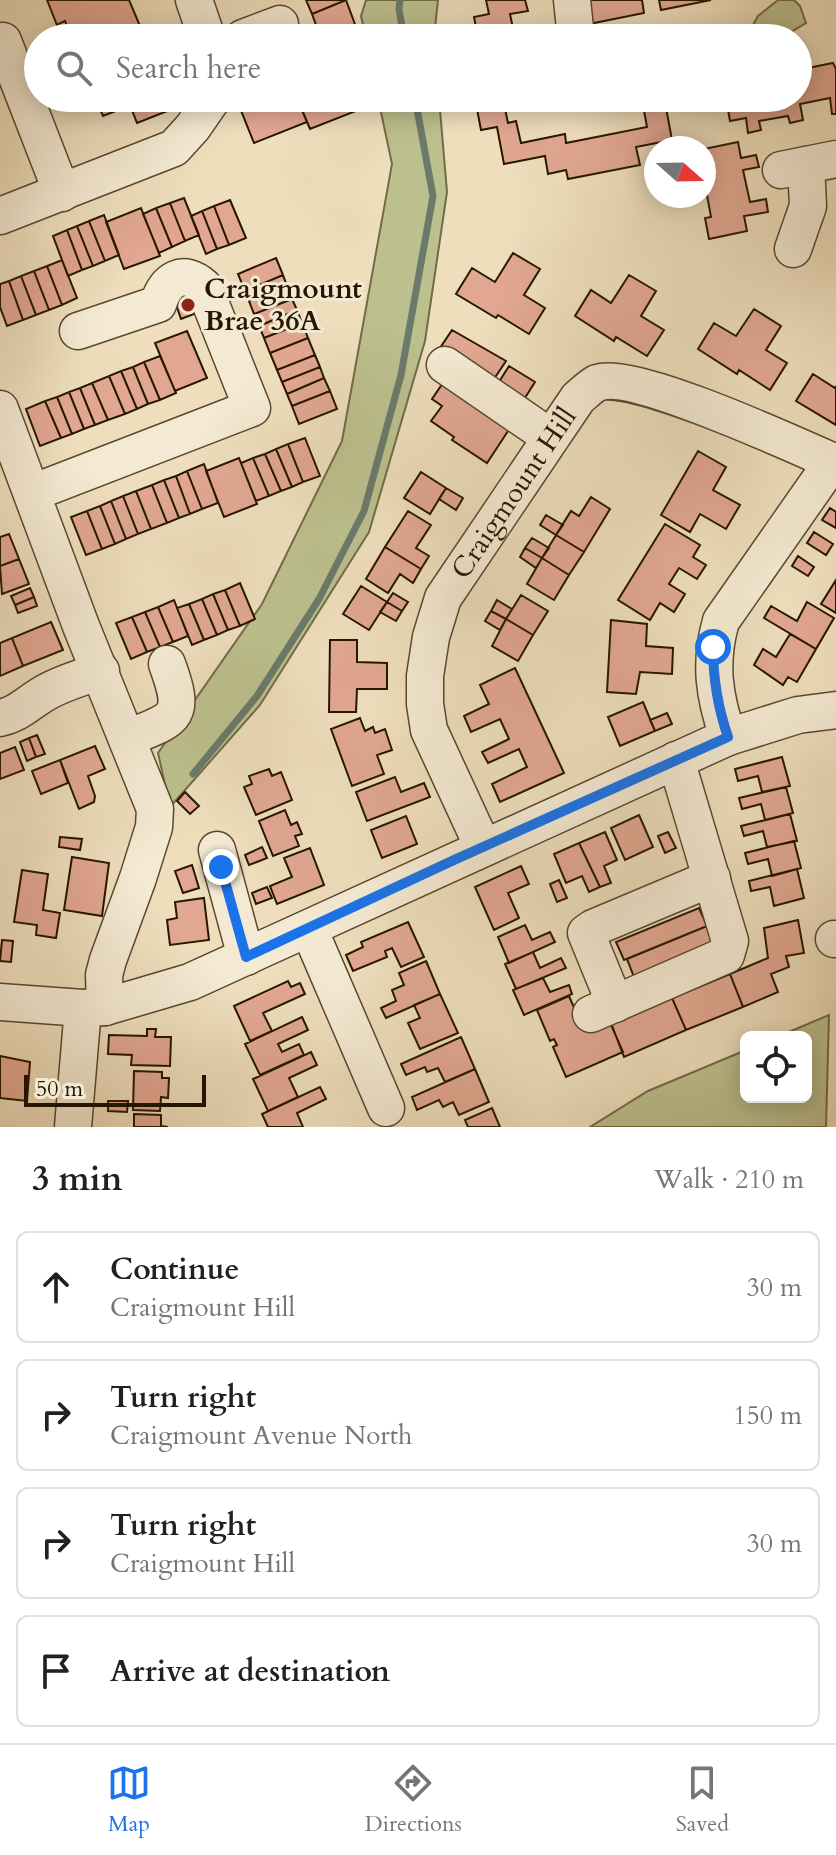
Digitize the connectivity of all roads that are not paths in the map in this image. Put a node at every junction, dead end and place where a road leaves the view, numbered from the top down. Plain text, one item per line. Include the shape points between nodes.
1 (194, 0) edge
2 (572, 0) edge
3 (202, 24) edge
4 (575, 24) edge
5 (3, 41) dead end
6 (24, 95) edge
7 (31, 112) edge
8 (203, 112) edge
9 (807, 164) edge
10 (62, 193) junction
11 (0, 216) edge
12 (793, 249) dead end
13 (78, 331) dead end
14 (445, 365) dead end
15 (0, 409) edge
16 (550, 437) junction
17 (834, 462) edge
18 (32, 493) junction
19 (167, 664) dead end
20 (101, 671) junction
21 (836, 710) edge
22 (0, 718) edge
23 (728, 737) junction
24 (127, 738) junction
25 (676, 760) junction
26 (483, 847) junction
27 (215, 863) dead end
28 (712, 878) junction
29 (309, 929) junction
30 (246, 957) junction
31 (0, 1002) edge
32 (94, 1008) junction
33 (386, 1109) dead end
34 (73, 1127) edge

1 - 3 street
2 - 4 street
5 - 6 street
7 - 10 street
8 - 10 street via 174,148
9 - 12 street via 808,206
10 - 11 street
13 - 18 street via 158,304 172,282 194,278 204,287 252,408
14 - 16 street
15 - 18 street
16 - 17 street, Craigmount Hill via 578,398 599,382 626,383 708,408
16 - 26 street, Craigmount Hill via 443,598 431,637 425,676 429,730
17 - 23 street, Craigmount Hill via 721,621 713,670
18 - 20 street
19 - 24 street via 177,707 168,722
20 - 22 street via 57,687
20 - 24 street
21 - 23 street via 798,715
23 - 25 street
24 - 32 street via 152,797 154,827
25 - 26 street
25 - 28 street
26 - 29 street
27 - 30 street
28 - 28 street via 586,933 603,1009 726,955 730,941
29 - 30 street
29 - 33 street
30 - 32 street via 190,982
31 - 32 street
32 - 34 street

